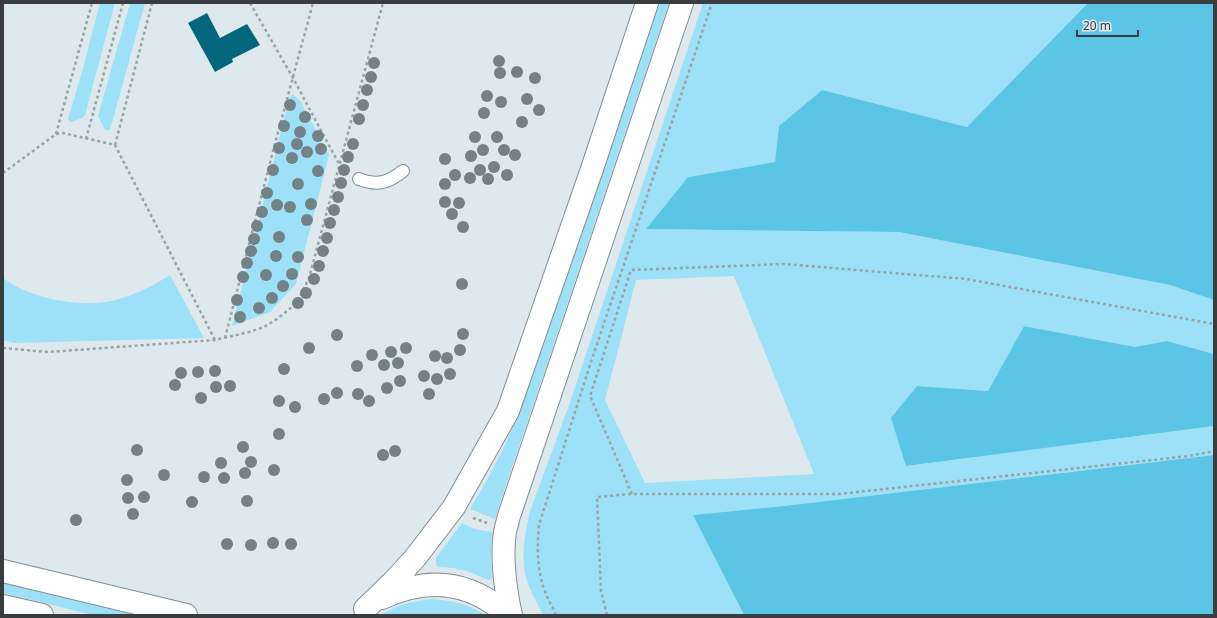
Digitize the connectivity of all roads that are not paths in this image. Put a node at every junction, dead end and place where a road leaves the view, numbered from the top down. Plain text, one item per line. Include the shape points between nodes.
1 (647, 3) edge
2 (682, 3) edge
3 (403, 171) dead end
4 (359, 179) dead end
5 (3, 571) edge
6 (3, 606) edge
7 (360, 612) edge
8 (42, 615) edge
9 (186, 615) edge
10 (508, 615) edge
11 (511, 615) edge

1 - 7 street via 508,411 454,506 415,558
2 - 11 street via 509,516 504,540 504,557
3 - 4 lane via 377,183
5 - 9 street
6 - 8 street
7 - 10 street via 397,590 431,584 464,588 498,606

